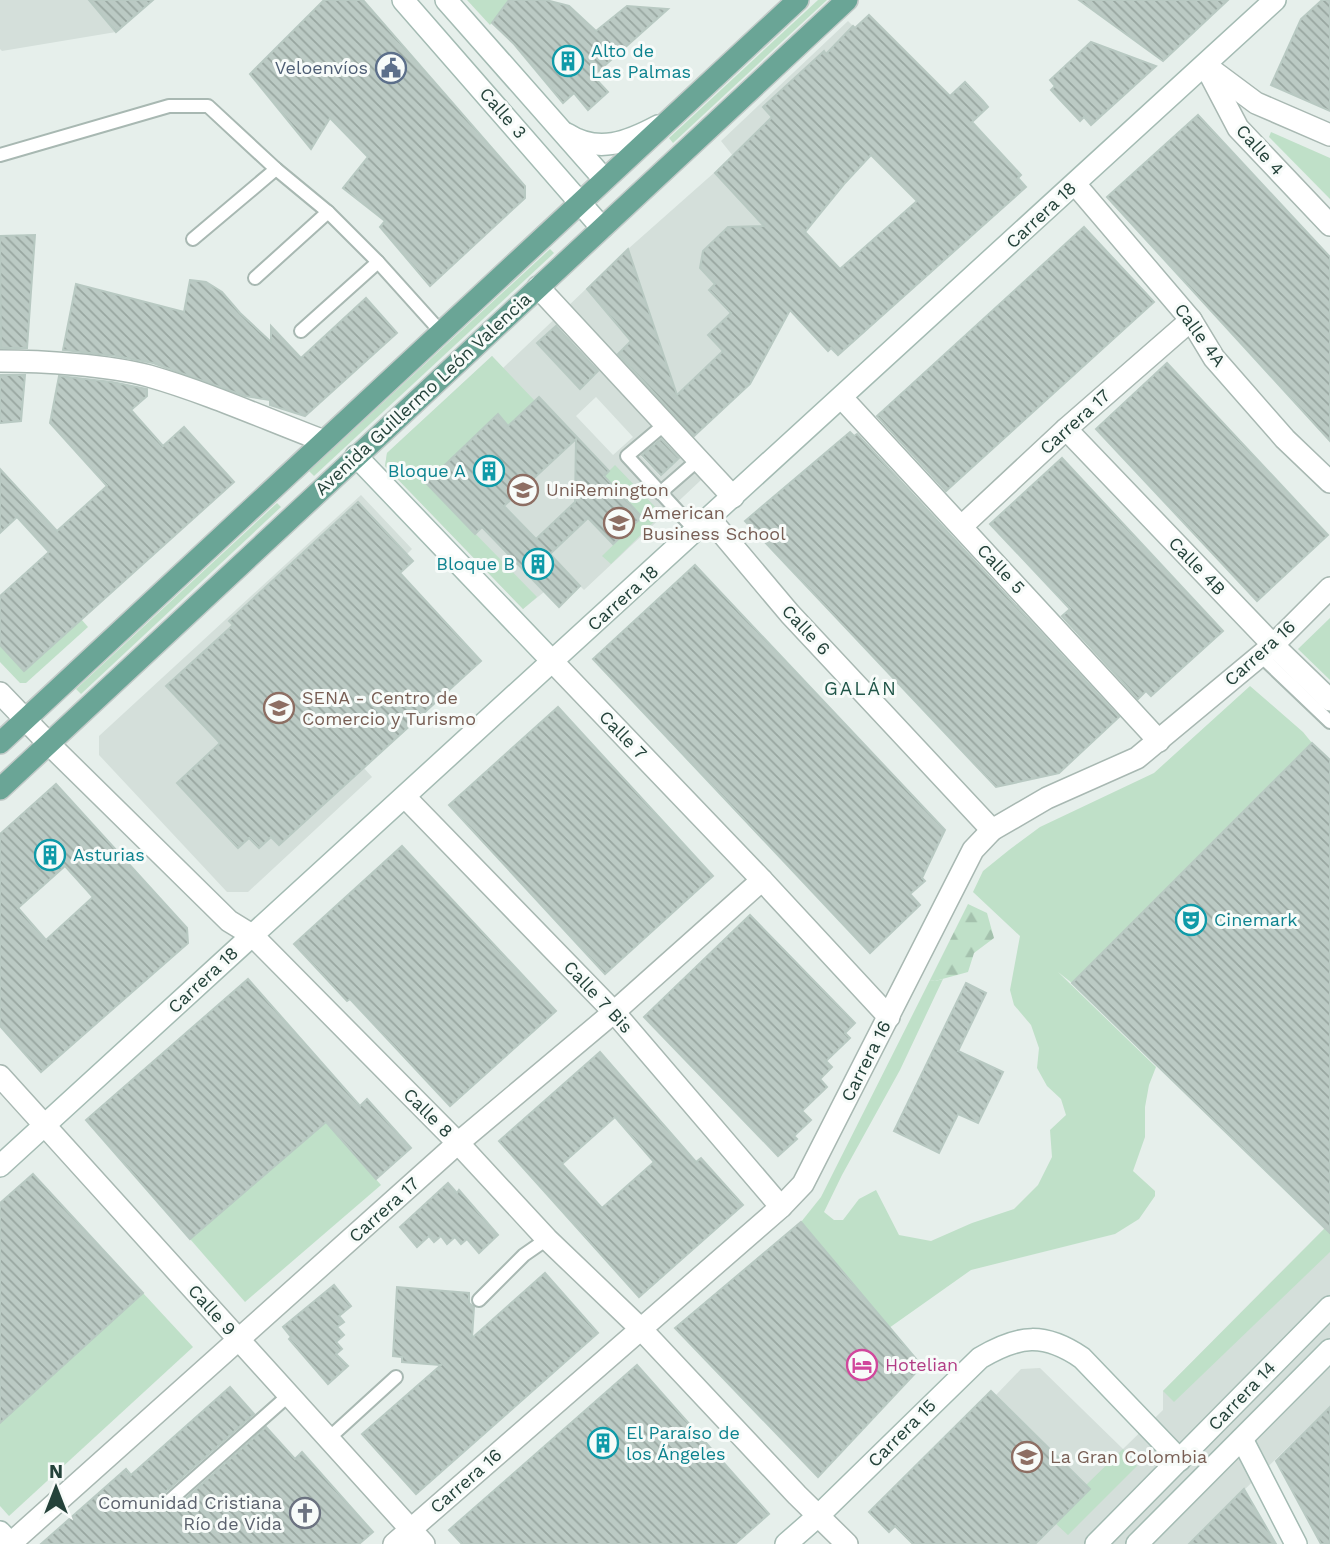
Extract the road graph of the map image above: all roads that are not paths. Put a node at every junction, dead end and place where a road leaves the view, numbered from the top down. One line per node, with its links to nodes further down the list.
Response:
1 (403, 0): 16 (street, Calle 3)
2 (446, 0): 9 (street, Calle 3)
3 (798, 0): 8 (main road, Avenida Guillermo León Valencia)
4 (847, 0): 19 (main road, Avenida Guillermo León Valencia)
5 (1275, 0): 6 (street, Carrera 18)
6 (1205, 65): 7 (street); 11 (street, Calle 4); 15 (street, Carrera 18)
7 (1282, 114): 10 (street); 11 (street)
8 (666, 122): 9 (street); 14 (main road, Avenida Guillermo León Valencia)
9 (559, 128): 14 (street, Calle 3)
10 (1330, 135)
11 (1249, 139): 18 (street, Calle 4)
12 (0, 155): 13 (lane)
13 (275, 169): 17 (lane); 20 (lane)
14 (604, 179): 16 (main road, Avenida Guillermo León Valencia)
15 (1075, 184): 24 (street, Calle 4A); 28 (street, Carrera 18)
16 (579, 202): 19 (street, Calle 3); 26 (main road, Avenida Guillermo León Valencia)
17 (328, 212): 21 (lane); 22 (lane)
18 (1330, 225)
19 (602, 228): 23 (main road, Avenida Guillermo León Valencia)
20 (193, 239)
21 (378, 262): 25 (lane); 26 (lane)
22 (255, 278)
23 (538, 287): 29 (street); 32 (main road, Avenida Guillermo León Valencia)
24 (1191, 320): 30 (street, Carrera 17); 34 (street, Calle 4A)
25 (301, 331)
26 (441, 332): 31 (main road, Avenida Guillermo León Valencia)
27 (0, 361): 31 (street)
28 (842, 398): 36 (street, Carrera 18); 38 (street, Calle 5)
29 (665, 424): 33 (street); 35 (lane)
30 (1066, 429): 38 (street, Carrera 17); 40 (street, Calle 4B)
31 (324, 441): 44 (main road, Avenida Guillermo León Valencia)
32 (356, 456): 41 (street, Calle 7); 48 (main road, Avenida Guillermo León Valencia)
33 (698, 460): 35 (lane); 36 (street)
34 (1330, 482)
35 (660, 493): 37 (lane)
36 (733, 497): 37 (street, Carrera 18)
37 (703, 525): 41 (street, Carrera 18); 51 (street, Calle 6)
38 (962, 526): 46 (street, Calle 5)
39 (1330, 588): 40 (street, Carrera 16)
40 (1267, 651): 43 (street, Calle 4B); 45 (lane); 46 (street, Carrera 16)
41 (553, 662): 50 (street, Carrera 18); 52 (street, Calle 7)
42 (0, 693): 44 (street, Calle 8)
43 (1330, 700)
44 (25, 719): 47 (main road, Avenida Guillermo León Valencia); 48 (street, Calle 8)
45 (1330, 722)
46 (1159, 741): 51 (street, Carrera 16)
47 (0, 743)
48 (49, 744): 49 (main road, Avenida Guillermo León Valencia); 53 (street, Calle 8)
49 (0, 789)
50 (405, 797): 53 (street, Carrera 18); 54 (street, Calle 7 Bis)
51 (992, 830): 55 (street, Carrera 16)
52 (762, 880): 54 (street, Carrera 17); 55 (street, Calle 7)
53 (252, 935): 57 (street, Carrera 18); 58 (street, Calle 8)
54 (614, 1012): 58 (street, Carrera 17); 60 (street, Calle 7 Bis)
55 (888, 1017): 60 (street, Carrera 16)
56 (0, 1076): 57 (street, Calle 9)
57 (45, 1126): 59 (street, Carrera 18); 65 (street, Calle 9)
58 (458, 1143): 61 (street, Calle 8); 65 (street, Carrera 17)
59 (0, 1166)
60 (781, 1207): 64 (street, Carrera 16)
61 (547, 1239): 62 (lane); 64 (street, Calle 8)
62 (478, 1300)
63 (1330, 1307): 71 (street, Carrera 14)
64 (640, 1329): 73 (street, Calle 8); 75 (street, Carrera 16)
65 (239, 1340): 68 (street, Calle 9); 76 (street, Carrera 17)
66 (1330, 1350): 70 (street, Carrera 14)
67 (396, 1377): 69 (lane)
68 (289, 1395): 69 (street, Calle 9); 72 (lane)
69 (328, 1438): 75 (street, Calle 9)
70 (1242, 1439): 81 (street, Carrera 14); 82 (street)
71 (1180, 1460): 73 (street, Carrera 15); 80 (street, Carrera 14)
72 (168, 1502)
73 (818, 1516): 78 (street, Carrera 15); 79 (street, Calle 8)
74 (0, 1532): 76 (street)
75 (417, 1537): 77 (street, Carrera 16)
76 (11, 1544)
77 (394, 1544)
78 (786, 1544)
79 (847, 1544)
80 (1096, 1544)
81 (1137, 1544)
82 (1296, 1544)

